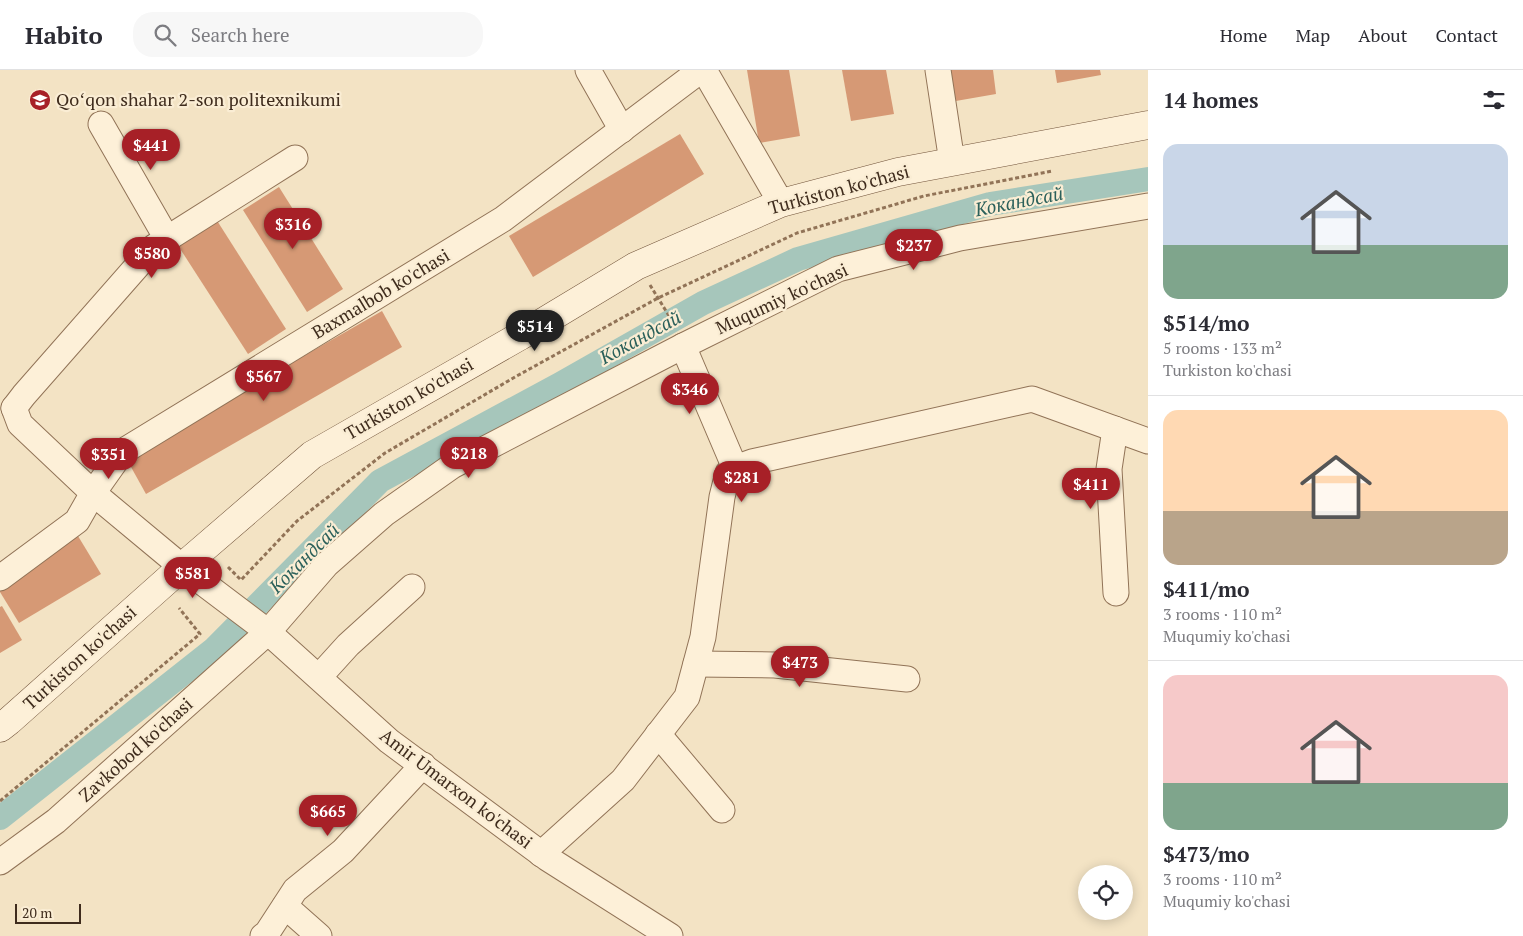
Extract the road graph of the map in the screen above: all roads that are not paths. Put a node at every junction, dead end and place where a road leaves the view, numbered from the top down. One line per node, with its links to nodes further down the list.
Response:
1 (588, 70): 6 (street)
2 (702, 70): 6 (street, Baxmalbob ko'chasi); 9 (street)
3 (938, 70): 8 (street)
4 (101, 124): 11 (street)
5 (1148, 125): 8 (main road, Turkiston ko'chasi)
6 (622, 130): 17 (street, Baxmalbob ko'chasi)
7 (295, 158): 11 (street)
8 (952, 162): 9 (main road, Turkiston ko'chasi)
9 (781, 203): 18 (main road, Turkiston ko'chasi)
10 (1148, 206): 12 (street, Muqumiy ko'chasi)
11 (166, 238): 13 (street)
12 (679, 337): 16 (street); 22 (street, Muqumiy ko'chasi)
13 (7, 409): 17 (street)
14 (1115, 429): 15 (street); 16 (street); 21 (street)
15 (1148, 441)
16 (734, 468): 23 (street)
17 (93, 493): 18 (street); 19 (street, Baxmalbob ko'chasi)
18 (182, 567): 22 (street, Amir Umarxon ko'chasi); 26 (main road, Turkiston ko'chasi)
19 (0, 578)
20 (412, 587): 24 (street)
21 (1116, 593)
22 (263, 627): 24 (street, Amir Umarxon ko'chasi); 31 (street, Zavkobod ko'chasi)
23 (696, 664): 25 (street); 27 (street)
24 (319, 677): 28 (street, Amir Umarxon ko'chasi)
25 (907, 679)
26 (0, 728)
27 (658, 734): 29 (street); 30 (street)
28 (423, 766): 30 (street, Amir Umarxon ko'chasi); 32 (street)
29 (722, 810)
30 (542, 854): 35 (street, Amir Umarxon ko'chasi)
31 (0, 862)
32 (285, 906): 33 (street); 34 (street)
33 (263, 936)
34 (319, 936)
35 (670, 936)

